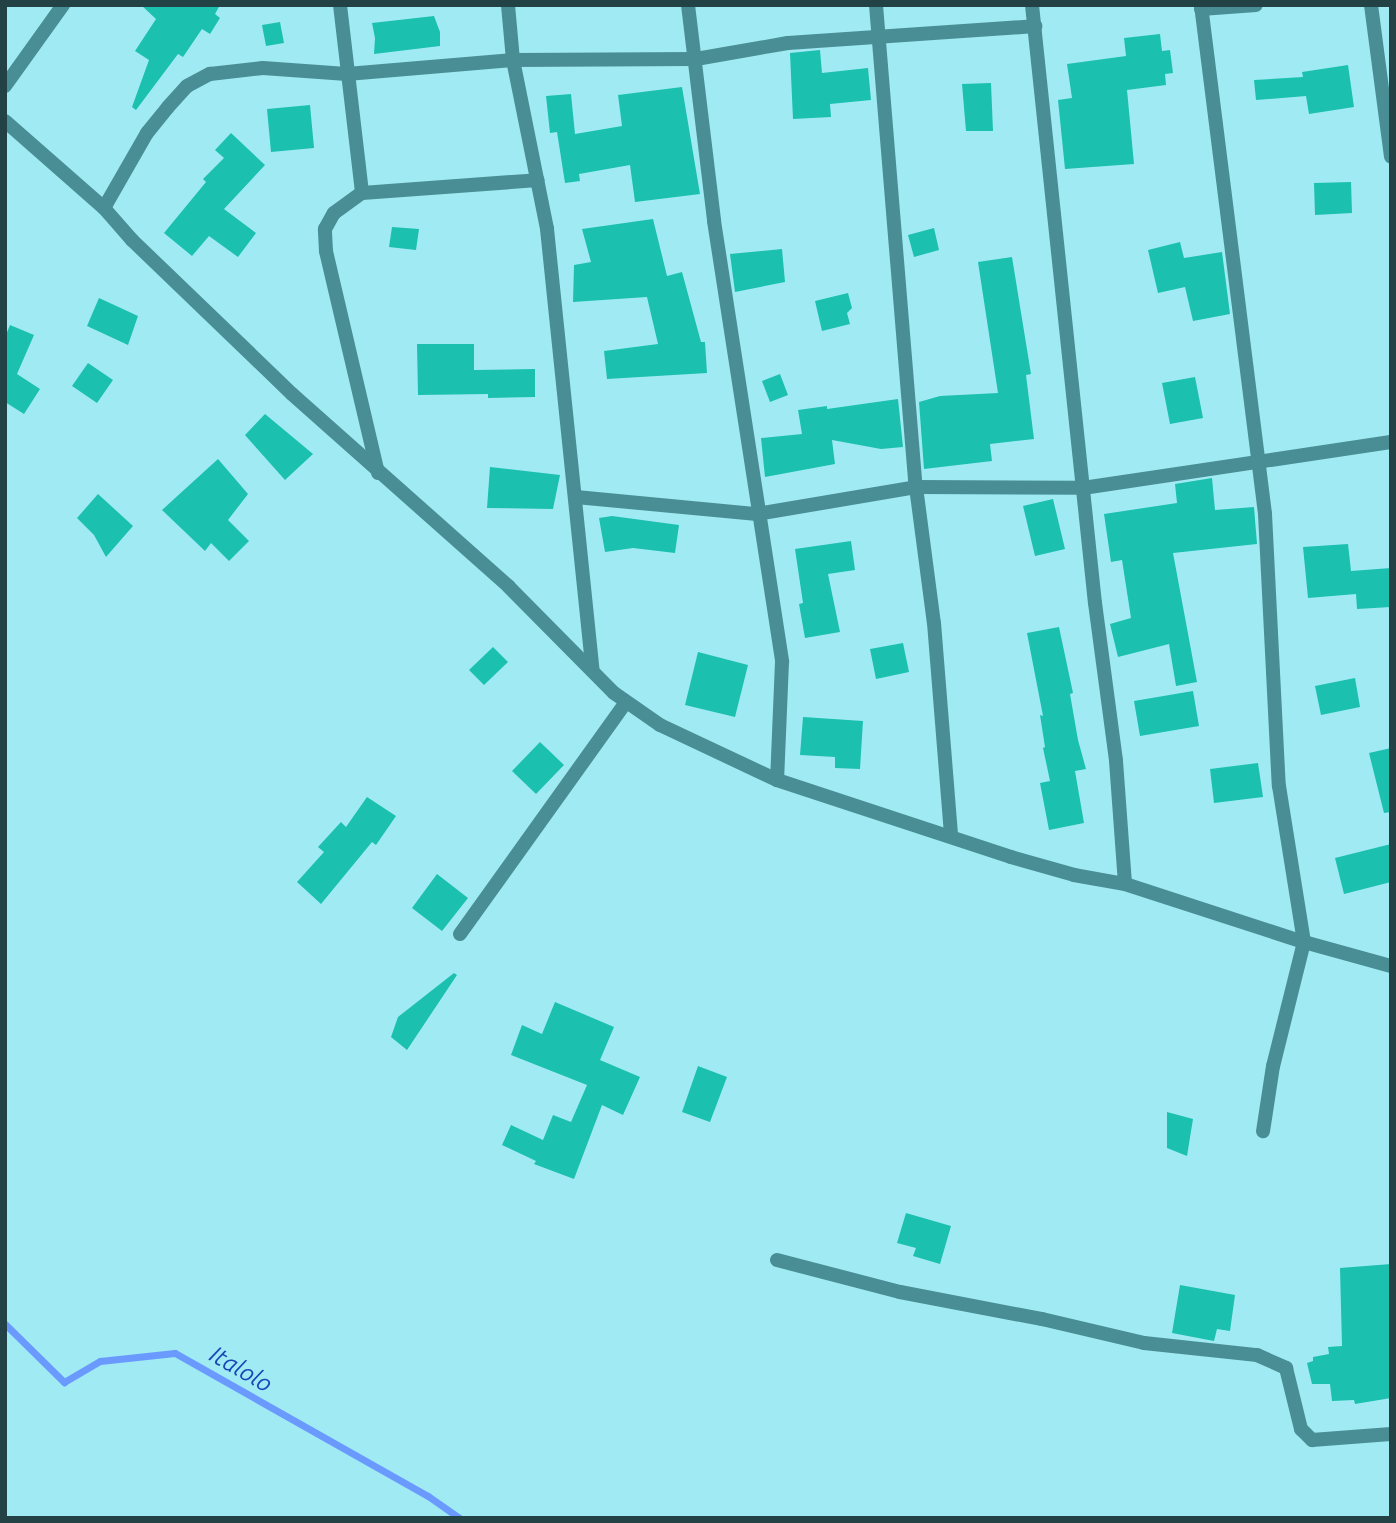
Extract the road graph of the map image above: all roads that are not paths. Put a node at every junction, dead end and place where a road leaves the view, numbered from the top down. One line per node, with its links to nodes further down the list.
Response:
1 (63, 5): 15 (street)
2 (340, 5): 14 (street)
3 (508, 5): 12 (street)
4 (688, 5): 13 (street)
5 (876, 5): 11 (street)
6 (1032, 5): 10 (street)
7 (1256, 5): 9 (street)
8 (1371, 5): 17 (street)
9 (1201, 7): 22 (street)
10 (1035, 26): 11 (street); 25 (street)
11 (880, 36): 13 (street); 24 (street)
12 (513, 60): 13 (street); 14 (street); 18 (street)
13 (696, 60): 27 (street)
14 (347, 74): 19 (street); 20 (street)
15 (5, 86)
16 (5, 121): 20 (street)
17 (1391, 157)
18 (538, 180): 19 (street); 26 (street)
19 (362, 193): 23 (street)
20 (104, 208): 23 (street)
21 (1391, 442): 22 (street)
22 (1257, 464): 25 (street); 34 (street)
23 (378, 473): 28 (street)
24 (916, 486): 25 (street); 27 (street); 31 (street)
25 (1083, 488): 32 (street)
26 (576, 498): 27 (street); 28 (street)
27 (757, 514): 30 (street)
28 (593, 671): 29 (street)
29 (626, 702): 30 (street); 33 (street)
30 (777, 780): 31 (street)
31 (951, 835): 32 (street)
32 (1125, 884): 34 (street)
33 (460, 934)
34 (1304, 942): 35 (street); 36 (street)
35 (1391, 966)
36 (1264, 1131)
37 (777, 1259): 38 (street)
38 (1391, 1434)

